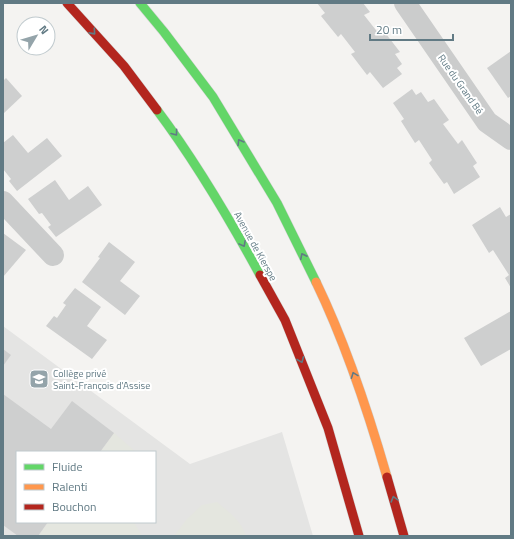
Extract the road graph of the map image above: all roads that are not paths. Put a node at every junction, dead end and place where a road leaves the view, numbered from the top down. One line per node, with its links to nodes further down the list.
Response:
1 (67, 3): 7 (main road, Avenue de Kierspe, one-way to 7)
2 (140, 3): 8 (main road, one-way to 2)
3 (405, 3): 4 (street, Rue du Grand Bé)
4 (511, 139)
5 (3, 202): 6 (street)
6 (53, 255)
7 (359, 536)
8 (404, 536)

